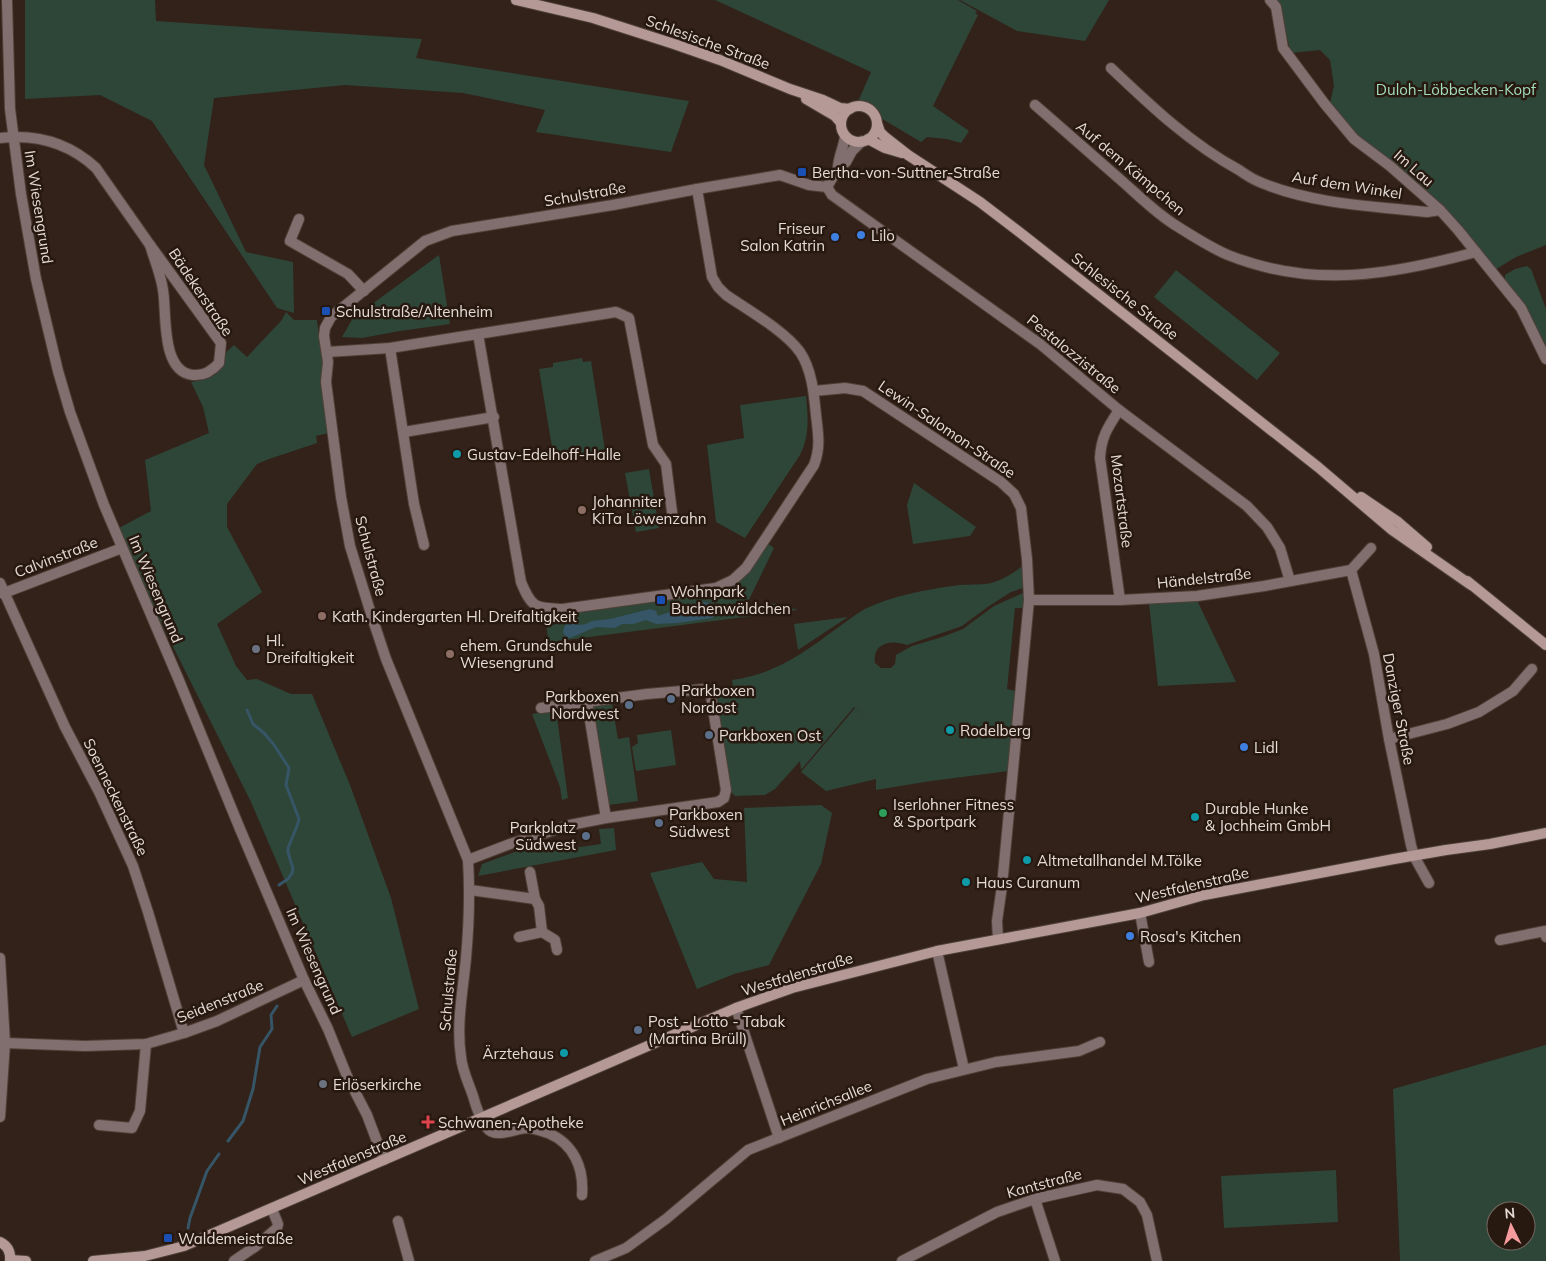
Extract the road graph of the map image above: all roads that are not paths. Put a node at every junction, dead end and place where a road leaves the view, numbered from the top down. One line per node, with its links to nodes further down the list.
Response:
1 (7, 0): 12 (street, Im Wiesengrund)
2 (507, 0): 5 (main road, Schlesische Straße)
3 (516, 0): 5 (main road, Schlesische Straße)
4 (1270, 0): 20 (street, Im Lau)
5 (528, 3): 7 (main road, Schlesische Straße)
6 (1111, 68): 20 (street, Auf dem Winkel)
7 (790, 89): 9 (main road, Schlesische Straße); 10 (main road, Schlesische Straße)
8 (1035, 105): 23 (street, Auf dem Kämpchen)
9 (850, 109): 10 (main road); 11 (main road)
10 (841, 123): 13 (main road)
11 (876, 123): 15 (main road); 16 (main road, Schlesische Straße)
12 (13, 136): 14 (street, Bädekerstraße); 22 (street, Bädekerstraße); 35 (street, Im Wiesengrund)
13 (845, 136): 15 (main road); 17 (street)
14 (0, 138)
15 (865, 140): 16 (main road, Schlesische Straße); 17 (street)
16 (908, 155): 43 (main road, Schlesische Straße)
17 (838, 168): 18 (street)
18 (827, 187): 19 (street, Schulstraße); 30 (street, Pestalozzistraße)
19 (697, 189): 24 (street, Schulstraße); 29 (street)
20 (1440, 210): 23 (street, Im Lau)
21 (299, 219): 24 (street)
22 (150, 245): 22 (street, Bädekerstraße)
23 (1476, 252): 28 (street, Im Lau)
24 (364, 290): 27 (street, Schulstraße)
25 (478, 334): 26 (street); 31 (street); 33 (street)
26 (390, 348): 27 (street); 32 (street)
27 (327, 352): 51 (street, Schulstraße)
28 (1546, 359)
29 (814, 391): 31 (street); 41 (street, Lewin-Salomon-Straße)
30 (1119, 410): 38 (street, Pestalozzistraße); 42 (street, Mozartstraße)
31 (494, 417): 32 (street)
32 (404, 432): 34 (street)
33 (673, 520)
34 (424, 545)
35 (122, 548): 40 (street, Calvinstraße); 66 (street, Im Wiesengrund)
36 (1371, 548): 37 (street)
37 (1351, 570): 38 (street, Händelstraße); 47 (street, Danziger Straße)
38 (1290, 581): 42 (street, Händelstraße)
39 (0, 583): 40 (street, Soenneckenstraße)
40 (2, 593): 68 (street, Soenneckenstraße)
41 (1029, 600): 42 (street, Händelstraße); 60 (street, Lewin-Salomon-Straße)
42 (1120, 600)
43 (1546, 645)
44 (1532, 669): 47 (street)
45 (588, 702): 46 (street); 48 (street); 48 (street)
46 (541, 708)
47 (1389, 739): 50 (street, Danziger Straße)
48 (606, 818): 51 (street)
49 (1546, 833): 50 (main road, Westfalenstraße)
50 (1414, 856): 53 (street, Danziger Straße); 56 (main road, Westfalenstraße)
51 (468, 860): 54 (street, Schulstraße)
52 (530, 872): 55 (street)
53 (1430, 883)
54 (470, 890): 55 (street); 74 (street, Schulstraße)
55 (535, 899): 57 (street)
56 (1140, 913): 60 (main road, Westfalenstraße); 65 (street)
57 (542, 932): 58 (street); 62 (street)
58 (519, 937)
59 (1546, 937): 61 (street)
60 (998, 938): 63 (main road, Westfalenstraße)
61 (1500, 940)
62 (557, 950)
63 (937, 951): 67 (main road, Westfalenstraße); 72 (street)
64 (0, 958): 70 (street)
65 (1149, 962)
66 (304, 980): 68 (street, Seidenstraße); 77 (street, Im Wiesengrund)
67 (736, 1008): 74 (main road, Westfalenstraße); 76 (street)
68 (184, 1033): 71 (street, Seidenstraße)
69 (1100, 1042): 72 (street, Heinrichsallee)
70 (5, 1043): 71 (street, Seidenstraße); 73 (street)
71 (146, 1044): 75 (street)
72 (964, 1069): 76 (street, Heinrichsallee)
73 (0, 1117)
74 (482, 1119): 77 (main road, Westfalenstraße); 78 (street)
75 (99, 1125)
76 (779, 1138): 89 (street, Heinrichsallee)
77 (384, 1160): 80 (main road, Westfalenstraße)
78 (582, 1194)
79 (1035, 1198): 90 (street, Kantstraße); 91 (street); 92 (street, Kantstraße)
80 (272, 1209): 84 (main road, Westfalenstraße); 87 (street)
81 (398, 1221): 88 (street)
82 (0, 1242): 83 (main road)
83 (10, 1260): 85 (main road)
84 (122, 1260): 86 (main road, Westfalenstraße)
85 (26, 1261)
86 (93, 1261)
87 (234, 1261)
88 (409, 1261)
89 (595, 1261)
90 (902, 1261)
91 (1055, 1261)
92 (1157, 1261)

